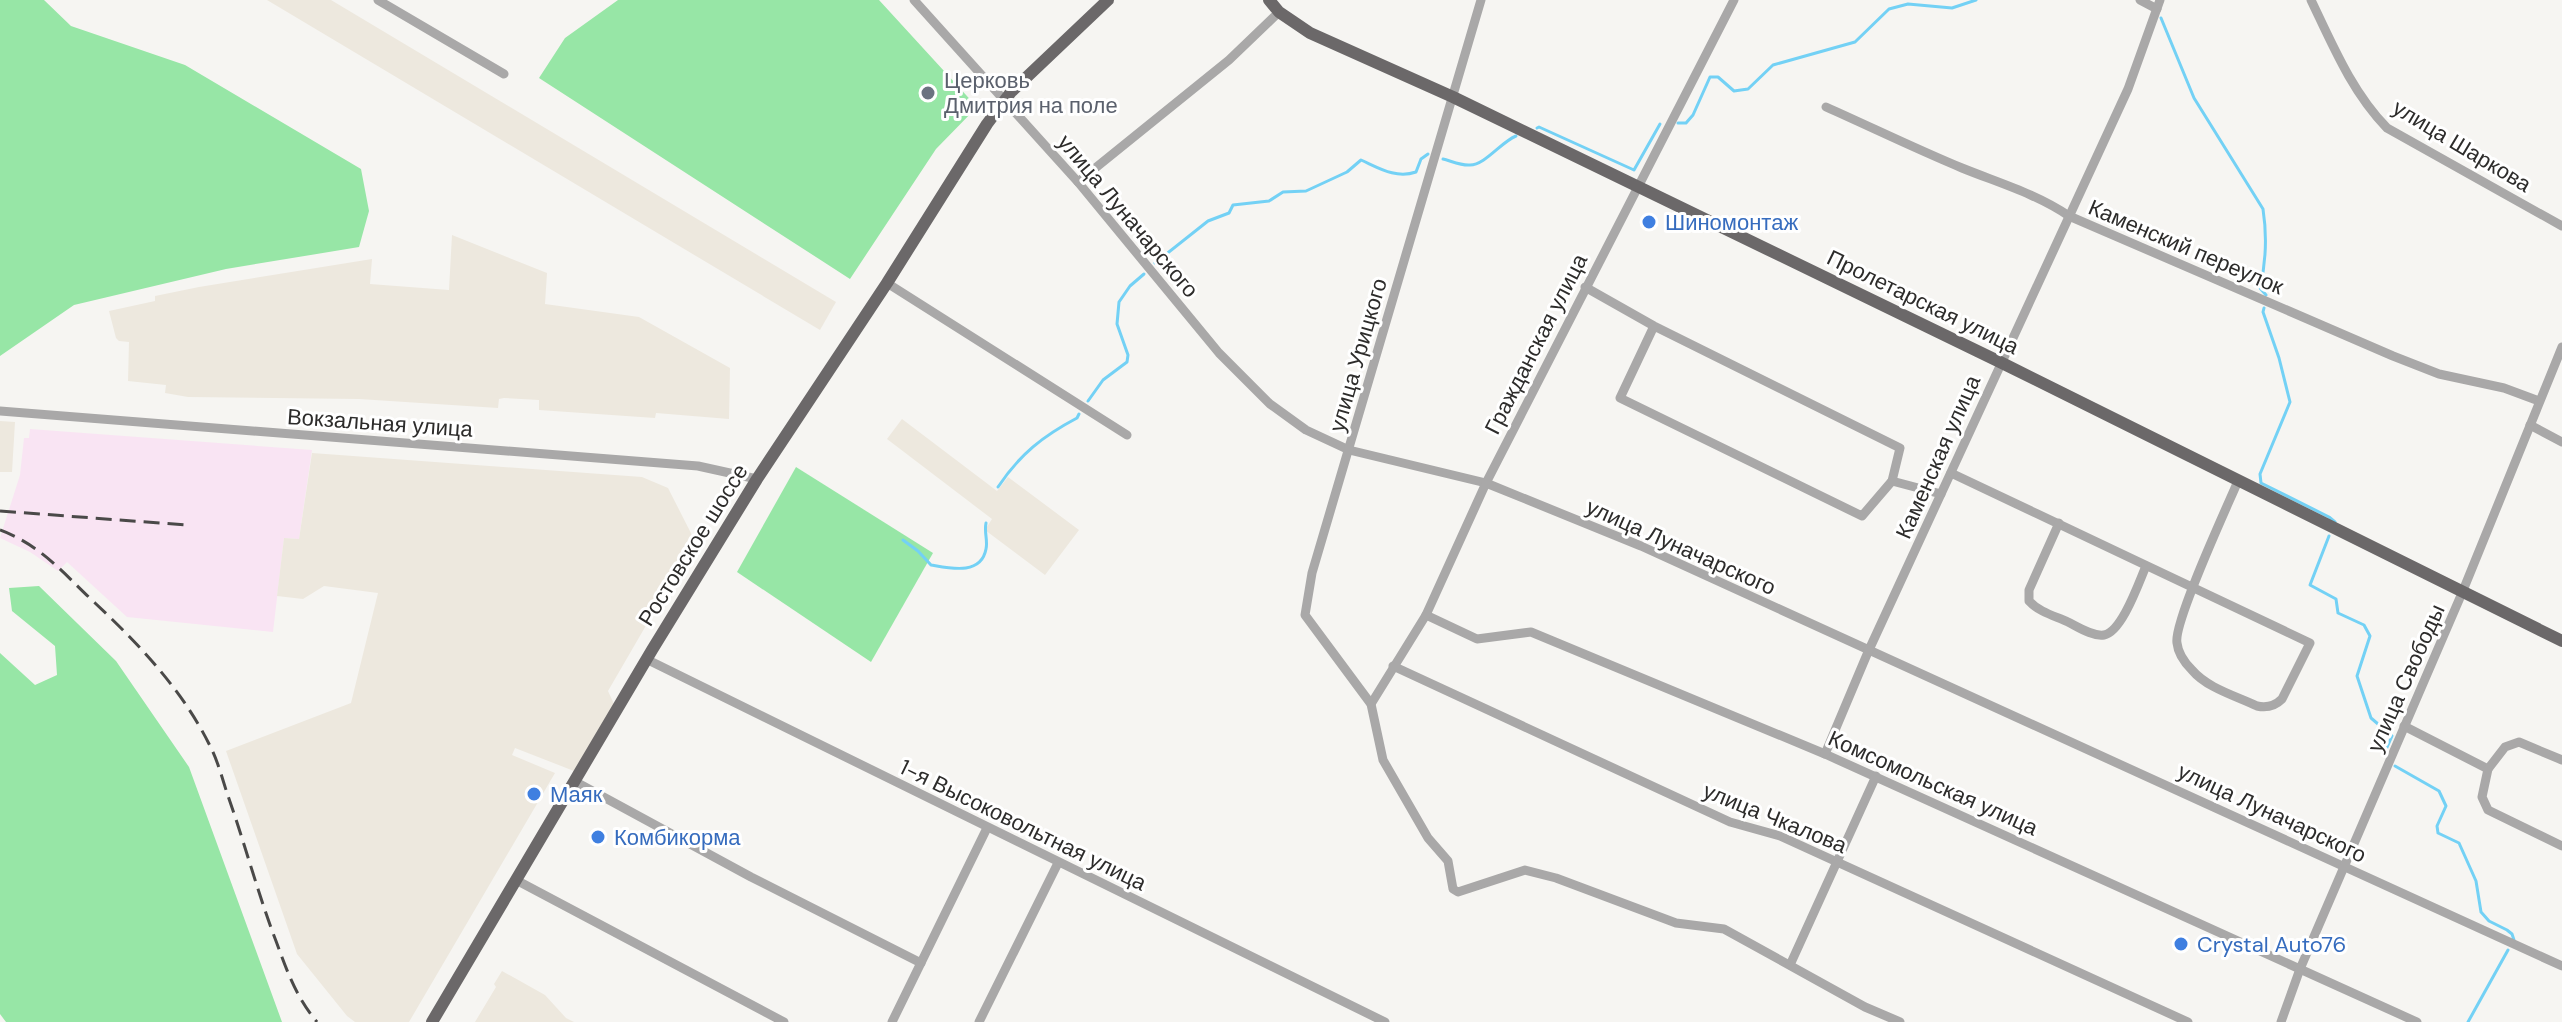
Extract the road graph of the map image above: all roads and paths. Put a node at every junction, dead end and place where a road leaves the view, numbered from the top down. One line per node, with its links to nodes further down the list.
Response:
1 (378, 0): 11 (street)
2 (914, 0): 13 (street, улица Луначарского)
3 (1108, 0): 13 (main road, Ростовское шоссе)
4 (1269, 0): 10 (main road, Пролетарская улица)
5 (1481, 0): 12 (street, улица Урицкого)
6 (1734, 0): 16 (street, Гражданская улица)
7 (2140, 0): 9 (street)
8 (2311, 0): 18 (street, улица Шаркова)
9 (2158, 4): 17 (street, Каменская улица)
10 (1279, 12): 12 (main road, Пролетарская улица); 15 (street)
11 (504, 74)
12 (1453, 97): 16 (main road, Пролетарская улица); 29 (street, улица Урицкого)
13 (1004, 100): 15 (street, улица Луначарского); 19 (main road, Ростовское шоссе)
14 (1826, 107): 17 (street, Каменский переулок)
15 (1078, 182): 29 (street, улица Луначарского)
16 (1637, 185): 20 (street, Гражданская улица); 23 (main road, Пролетарская улица)
17 (2069, 216): 23 (street, Каменская улица); 24 (street, Каменский переулок)
18 (2562, 226)
19 (887, 283): 27 (street); 31 (main road, Ростовское шоссе)
20 (1585, 287): 21 (street); 34 (street, Гражданская улица)
21 (1654, 326): 32 (street); 32 (street)
22 (2562, 347): 24 (street, улица Свободы)
23 (2000, 362): 30 (street, Каменская улица); 33 (main road, Пролетарская улица)
24 (2539, 401): 26 (street, улица Свободы)
25 (0, 411): 31 (street, Вокзальная улица)
26 (2530, 425): 28 (street); 39 (street, улица Свободы)
27 (1127, 435)
28 (2562, 442)
29 (1349, 450): 34 (street, улица Луначарского); 45 (street, улица Урицкого)
30 (1951, 473): 35 (street, Каменская улица); 36 (street)
31 (757, 479): 43 (main road, Ростовское шоссе)
32 (1892, 481): 35 (street)
33 (2238, 481): 38 (street); 39 (main road, Пролетарская улица)
34 (1486, 483): 40 (street, Гражданская улица); 42 (street, улица Луначарского)
35 (1941, 494): 42 (street, Каменская улица)
36 (2059, 523): 37 (street); 37 (street)
37 (2146, 566): 38 (street)
38 (2193, 588): 38 (street)
39 (2462, 593): 41 (main road, Пролетарская улица); 46 (street, улица Свободы)
40 (1426, 615): 44 (street, Гражданская улица); 47 (street, Комсомольская улица)
41 (2562, 641)
42 (1868, 652): 47 (street, Каменская улица); 56 (street, улица Луначарского)
43 (646, 659): 51 (main road, Ростовское шоссе); 52 (street, 1-я Высоковольтная улица)
44 (1393, 666): 45 (street, Гражданская улица); 54 (street, улица Чкалова)
45 (1371, 704): 59 (street)
46 (2404, 726): 49 (street); 56 (street, улица Свободы)
47 (1825, 754): 50 (street, Комсомольская улица)
48 (2562, 760): 49 (street)
49 (2488, 769): 53 (street)
50 (1876, 776): 54 (street); 61 (street, Комсомольская улица)
51 (574, 781): 57 (main road, Ростовское шоссе); 58 (street)
52 (987, 828): 55 (street, 1-я Высоковольтная улица); 58 (street)
53 (2562, 846)
54 (1836, 861): 59 (street); 68 (street, улица Чкалова)
55 (1058, 863): 65 (street); 66 (street, 1-я Высоковольтная улица)
56 (2344, 866): 60 (street, улица Луначарского); 61 (street, улица Свободы)
57 (516, 880): 62 (main road, Ростовское шоссе); 63 (street)
58 (921, 963): 64 (street)
59 (1790, 965): 67 (street)
60 (2562, 966)
61 (2300, 969): 69 (street, улица Свободы); 70 (street, Комсомольская улица)
62 (432, 1022)
63 (784, 1022)
64 (892, 1022)
65 (979, 1022)
66 (1385, 1022)
67 (1900, 1022)
68 (2188, 1022)
69 (2281, 1022)
70 (2417, 1022)

